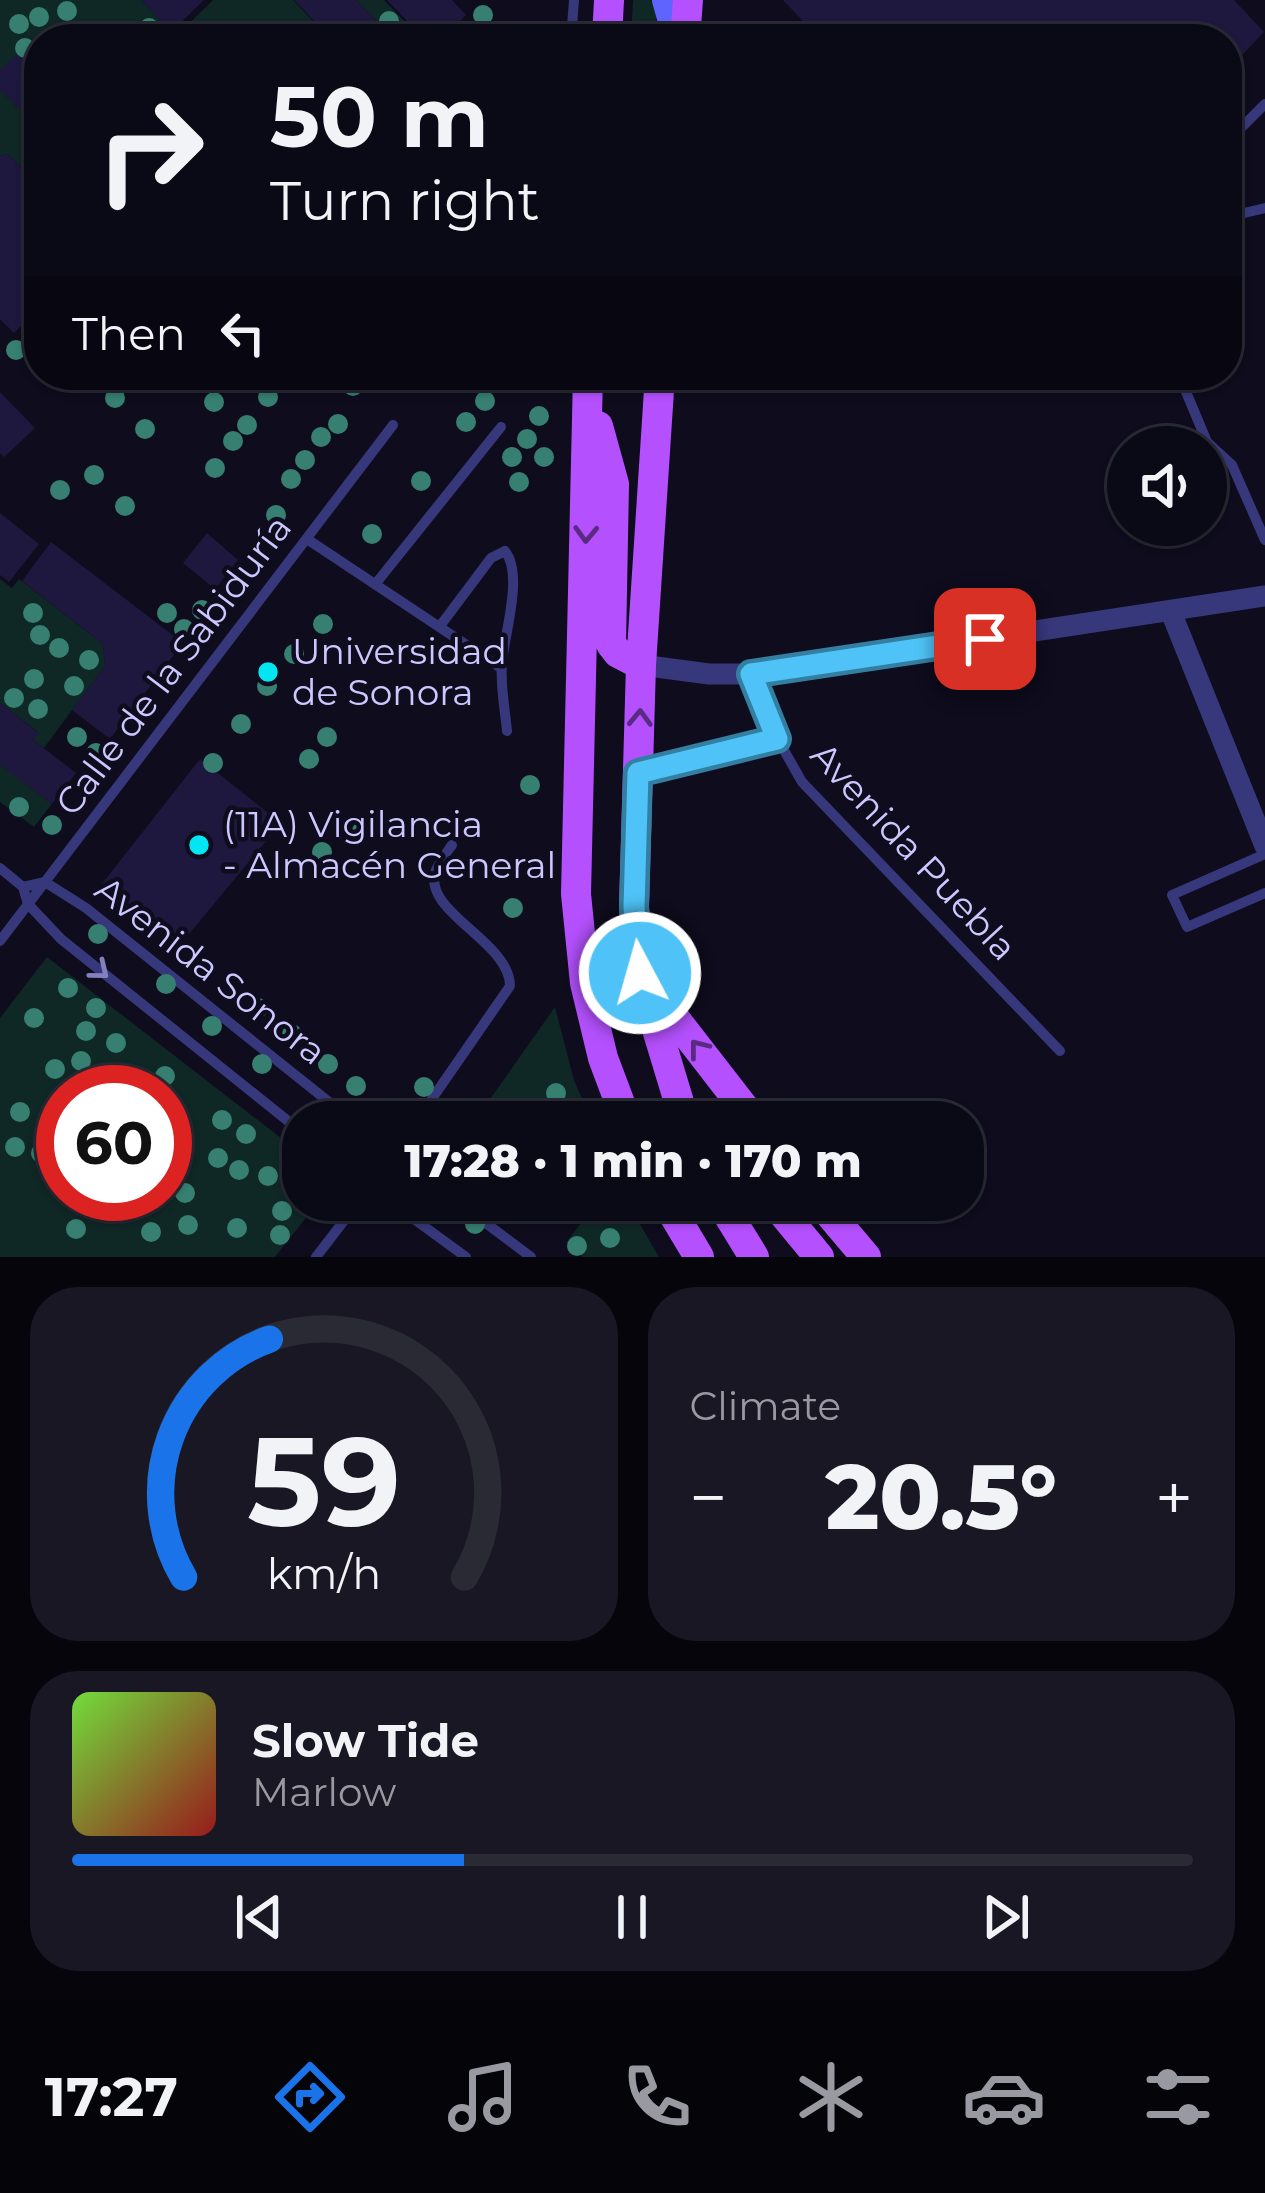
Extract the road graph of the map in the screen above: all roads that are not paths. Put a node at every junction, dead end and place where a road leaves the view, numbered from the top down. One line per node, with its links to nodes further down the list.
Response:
1 (1265, 104): 2 (lane)
2 (1242, 127)
3 (589, 390): 15 (main road)
4 (589, 390): 34 (main road, one-way to 34)
5 (659, 390): 15 (main road)
6 (1185, 390): 10 (lane)
7 (393, 425): 9 (lane, Calle de la Sabiduría)
8 (501, 427): 11 (lane)
9 (307, 538): 11 (lane); 24 (lane, Calle de la Sabiduría)
10 (1265, 540)
11 (377, 582): 14 (lane)
12 (1265, 596): 13 (street)
13 (1172, 612): 17 (street); 22 (street)
14 (440, 626): 16 (lane); 16 (lane)
15 (641, 664): 17 (street); 20 (main road, one-way to 15)
16 (502, 668): 18 (lane)
17 (751, 674): 19 (lane, Avenida Puebla)
18 (507, 731)
19 (777, 739): 20 (lane); 30 (lane, Avenida Puebla)
20 (638, 773): 29 (main road)
21 (452, 845): 33 (lane)
22 (1265, 850): 26 (lane)
23 (0, 868): 25 (lane)
24 (45, 882): 25 (lane, Avenida Sonora); 27 (lane, Calle de la Sabiduría); 32 (lane, Avenida Sonora)
25 (23, 886): 27 (lane, Avenida Sonora)
26 (1265, 893)
27 (28, 904): 28 (lane, Calle de la Sabiduría); 38 (lane, Avenida Sonora, one-way to 38)
28 (0, 941)
29 (640, 973): 31 (main road); 37 (main road, one-way to 29)
30 (1060, 1051)
31 (669, 1072): 35 (main road); 36 (main road)
32 (328, 1101)
33 (431, 1101)
34 (619, 1101)
35 (678, 1101)
36 (692, 1101)
37 (739, 1101)
38 (282, 1116)
39 (344, 1221): 47 (lane)
40 (417, 1221): 48 (lane)
41 (483, 1221): 49 (lane)
42 (677, 1221): 50 (main road)
43 (732, 1221): 51 (main road)
44 (789, 1221): 46 (main road)
45 (836, 1221): 52 (main road)
46 (815, 1252)
47 (316, 1257)
48 (466, 1257)
49 (531, 1257)
50 (699, 1257)
51 (754, 1257)
52 (866, 1257)

